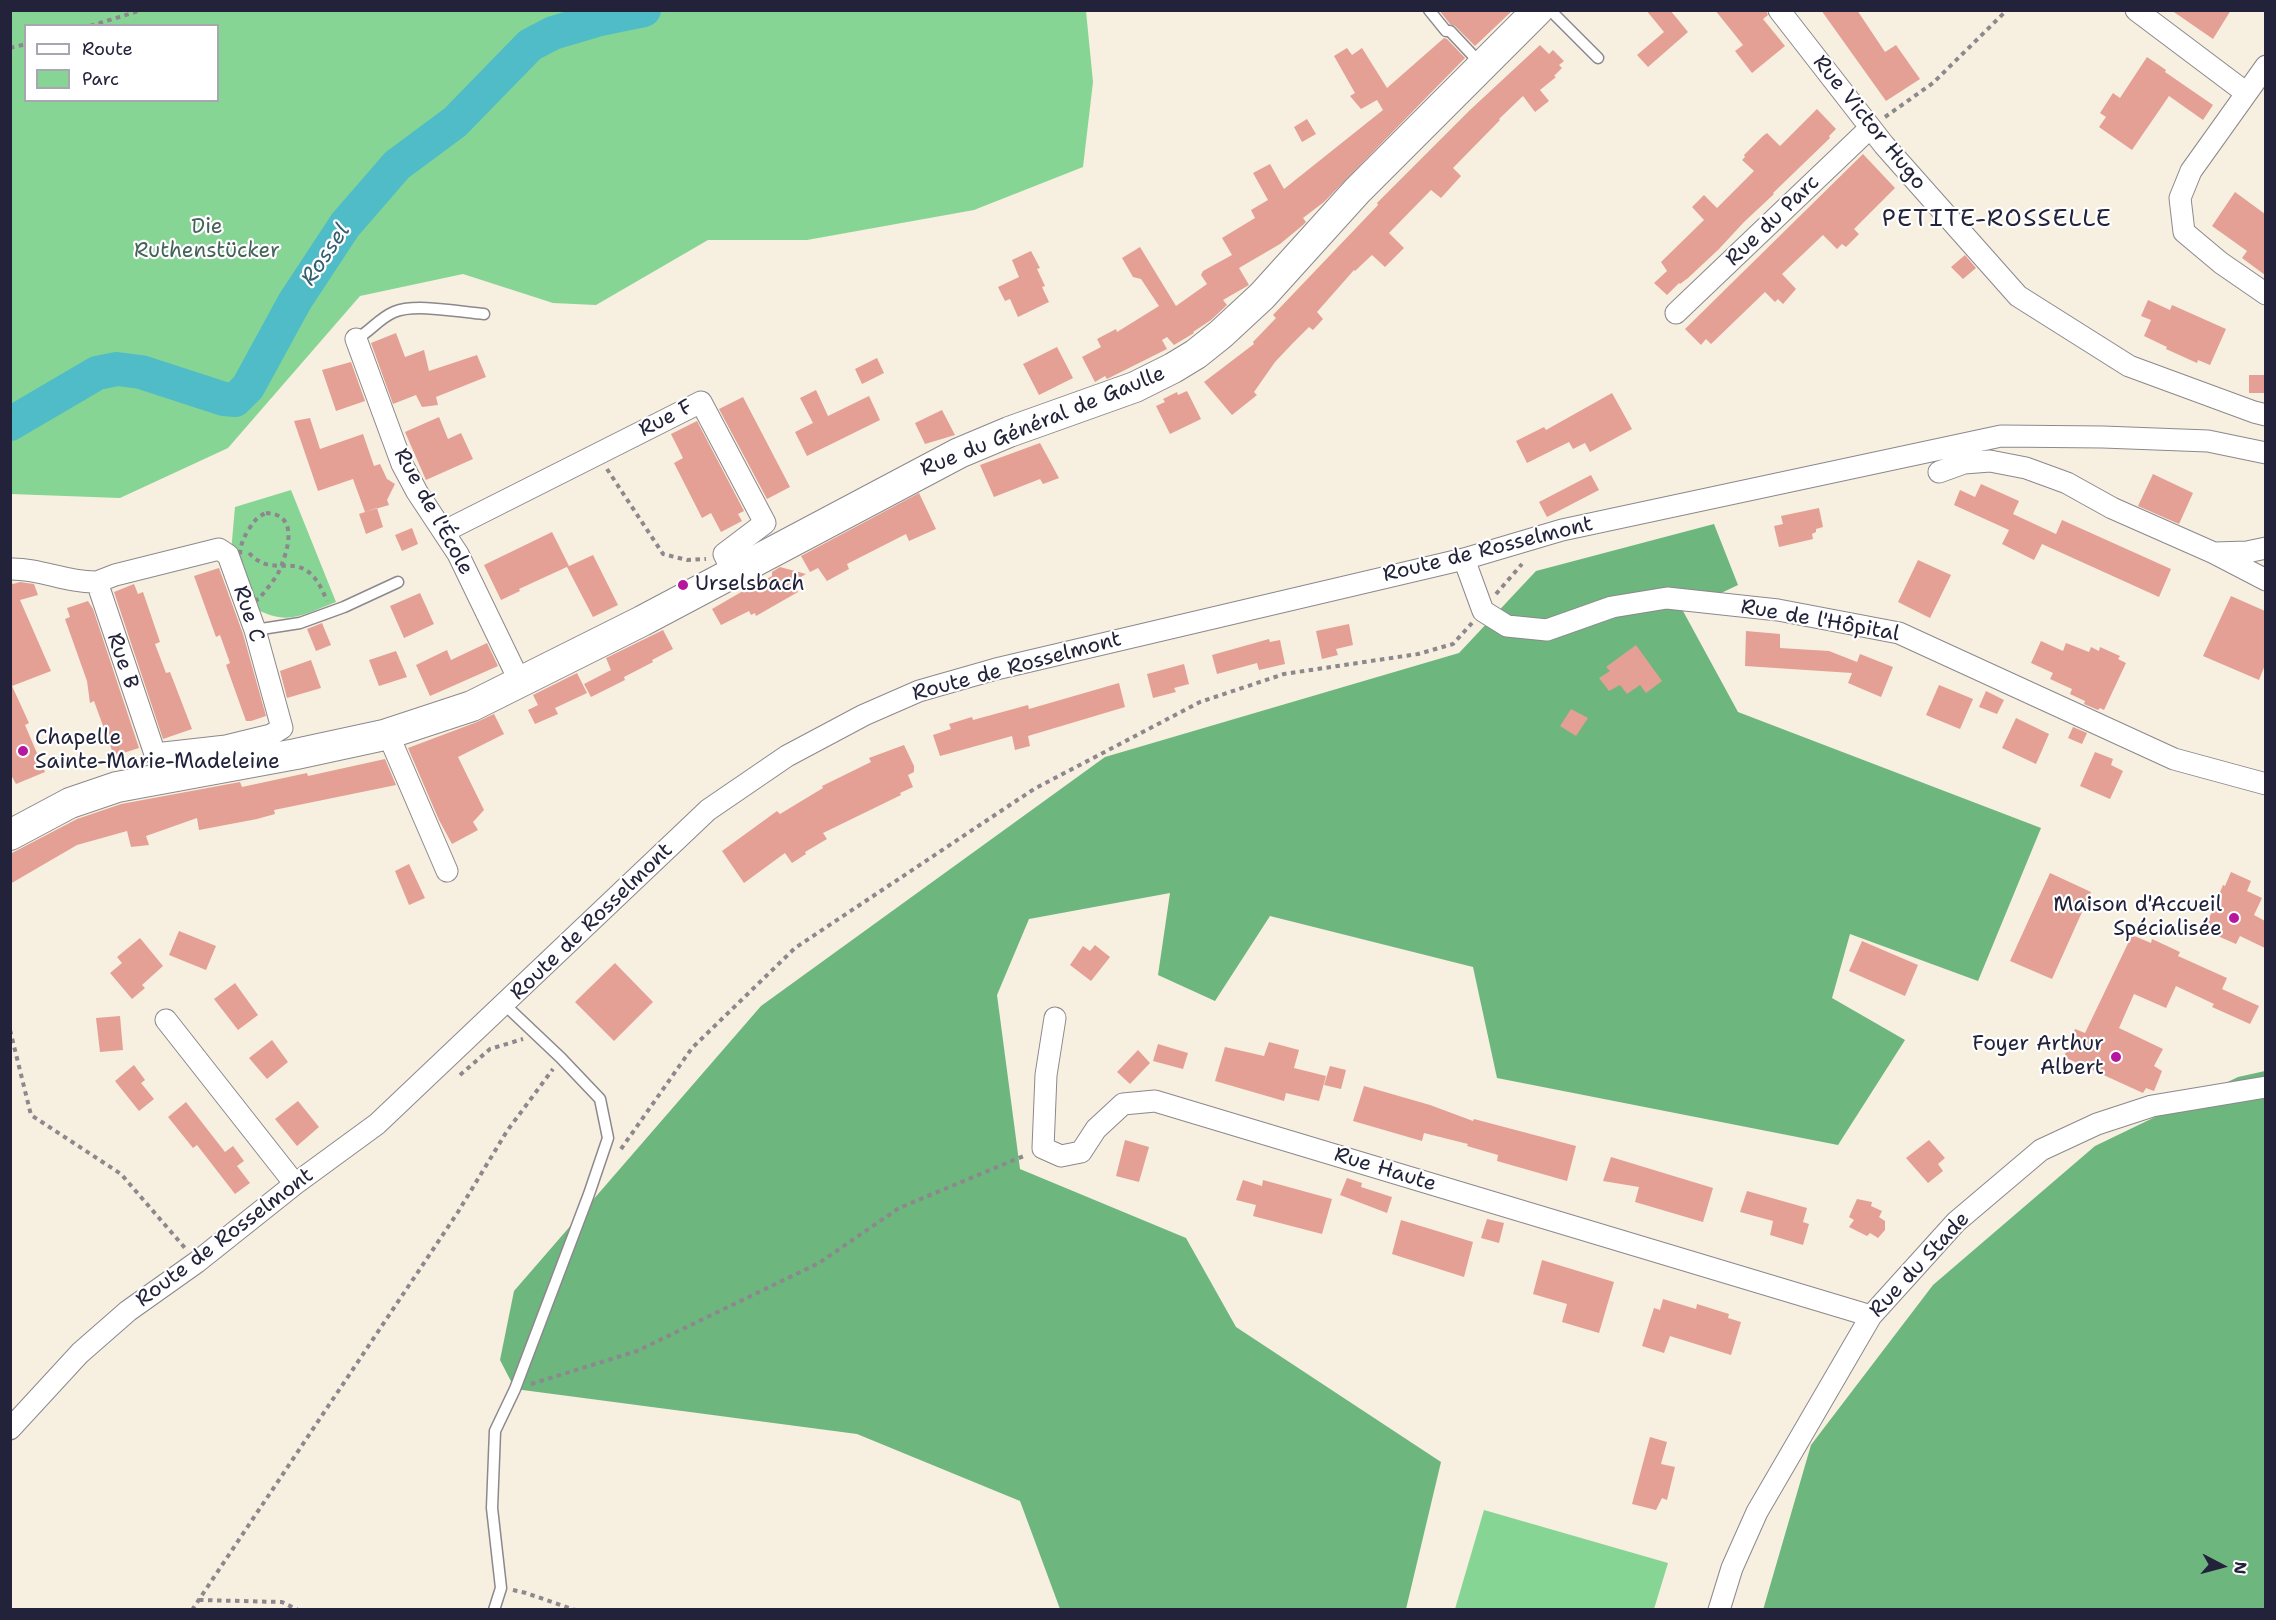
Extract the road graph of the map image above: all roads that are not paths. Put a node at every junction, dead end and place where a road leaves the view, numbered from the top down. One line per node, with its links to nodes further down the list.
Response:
1 (1429, 10): 7 (lane)
2 (1538, 10): 7 (main road, Rue du Général de Gaulle)
3 (1550, 10): 6 (lane)
4 (1779, 10): 10 (street, Rue Victor Hugo)
5 (2136, 10): 9 (street)
6 (1598, 58)
7 (1484, 66): 22 (main road, Rue du Général de Gaulle)
8 (2265, 66): 9 (street)
9 (2246, 92): 11 (street)
10 (1870, 128): 12 (street, Rue du Parc); 15 (street, Rue Victor Hugo)
11 (2265, 294)
12 (1676, 313)
13 (484, 314): 14 (lane)
14 (356, 339): 18 (street, Rue de l'École)
15 (2265, 415)
16 (2265, 453): 21 (street, Route de Rosselmont)
17 (1939, 472): 20 (street)
18 (445, 531): 22 (street, Rue F); 28 (street, Rue de l'École)
19 (2265, 548): 20 (street)
20 (2214, 554): 24 (street)
21 (1464, 559): 31 (street, Rue de l'Hôpital); 34 (street, Route de Rosselmont)
22 (728, 563): 28 (main road, Rue du Général de Gaulle)
23 (10, 569): 25 (street)
24 (2265, 580)
25 (97, 582): 27 (street, Rue C); 30 (street, Rue B)
26 (398, 582): 27 (lane)
27 (255, 630): 30 (street, Rue C)
28 (520, 682): 29 (main road, Rue du Général de Gaulle)
29 (388, 734): 30 (main road, Rue du Général de Gaulle); 33 (street)
30 (227, 756): 32 (main road, Rue du Général de Gaulle)
31 (2265, 784)
32 (10, 835)
33 (447, 871)
34 (505, 1005): 38 (street, Route de Rosselmont); 41 (lane)
35 (1055, 1018): 39 (street, Rue Haute)
36 (166, 1020): 38 (street)
37 (2265, 1087): 39 (street, Rue du Stade)
38 (295, 1184): 40 (street, Route de Rosselmont)
39 (1871, 1316): 42 (street, Rue du Stade)
40 (10, 1429)
41 (495, 1610)
42 (1719, 1610)

